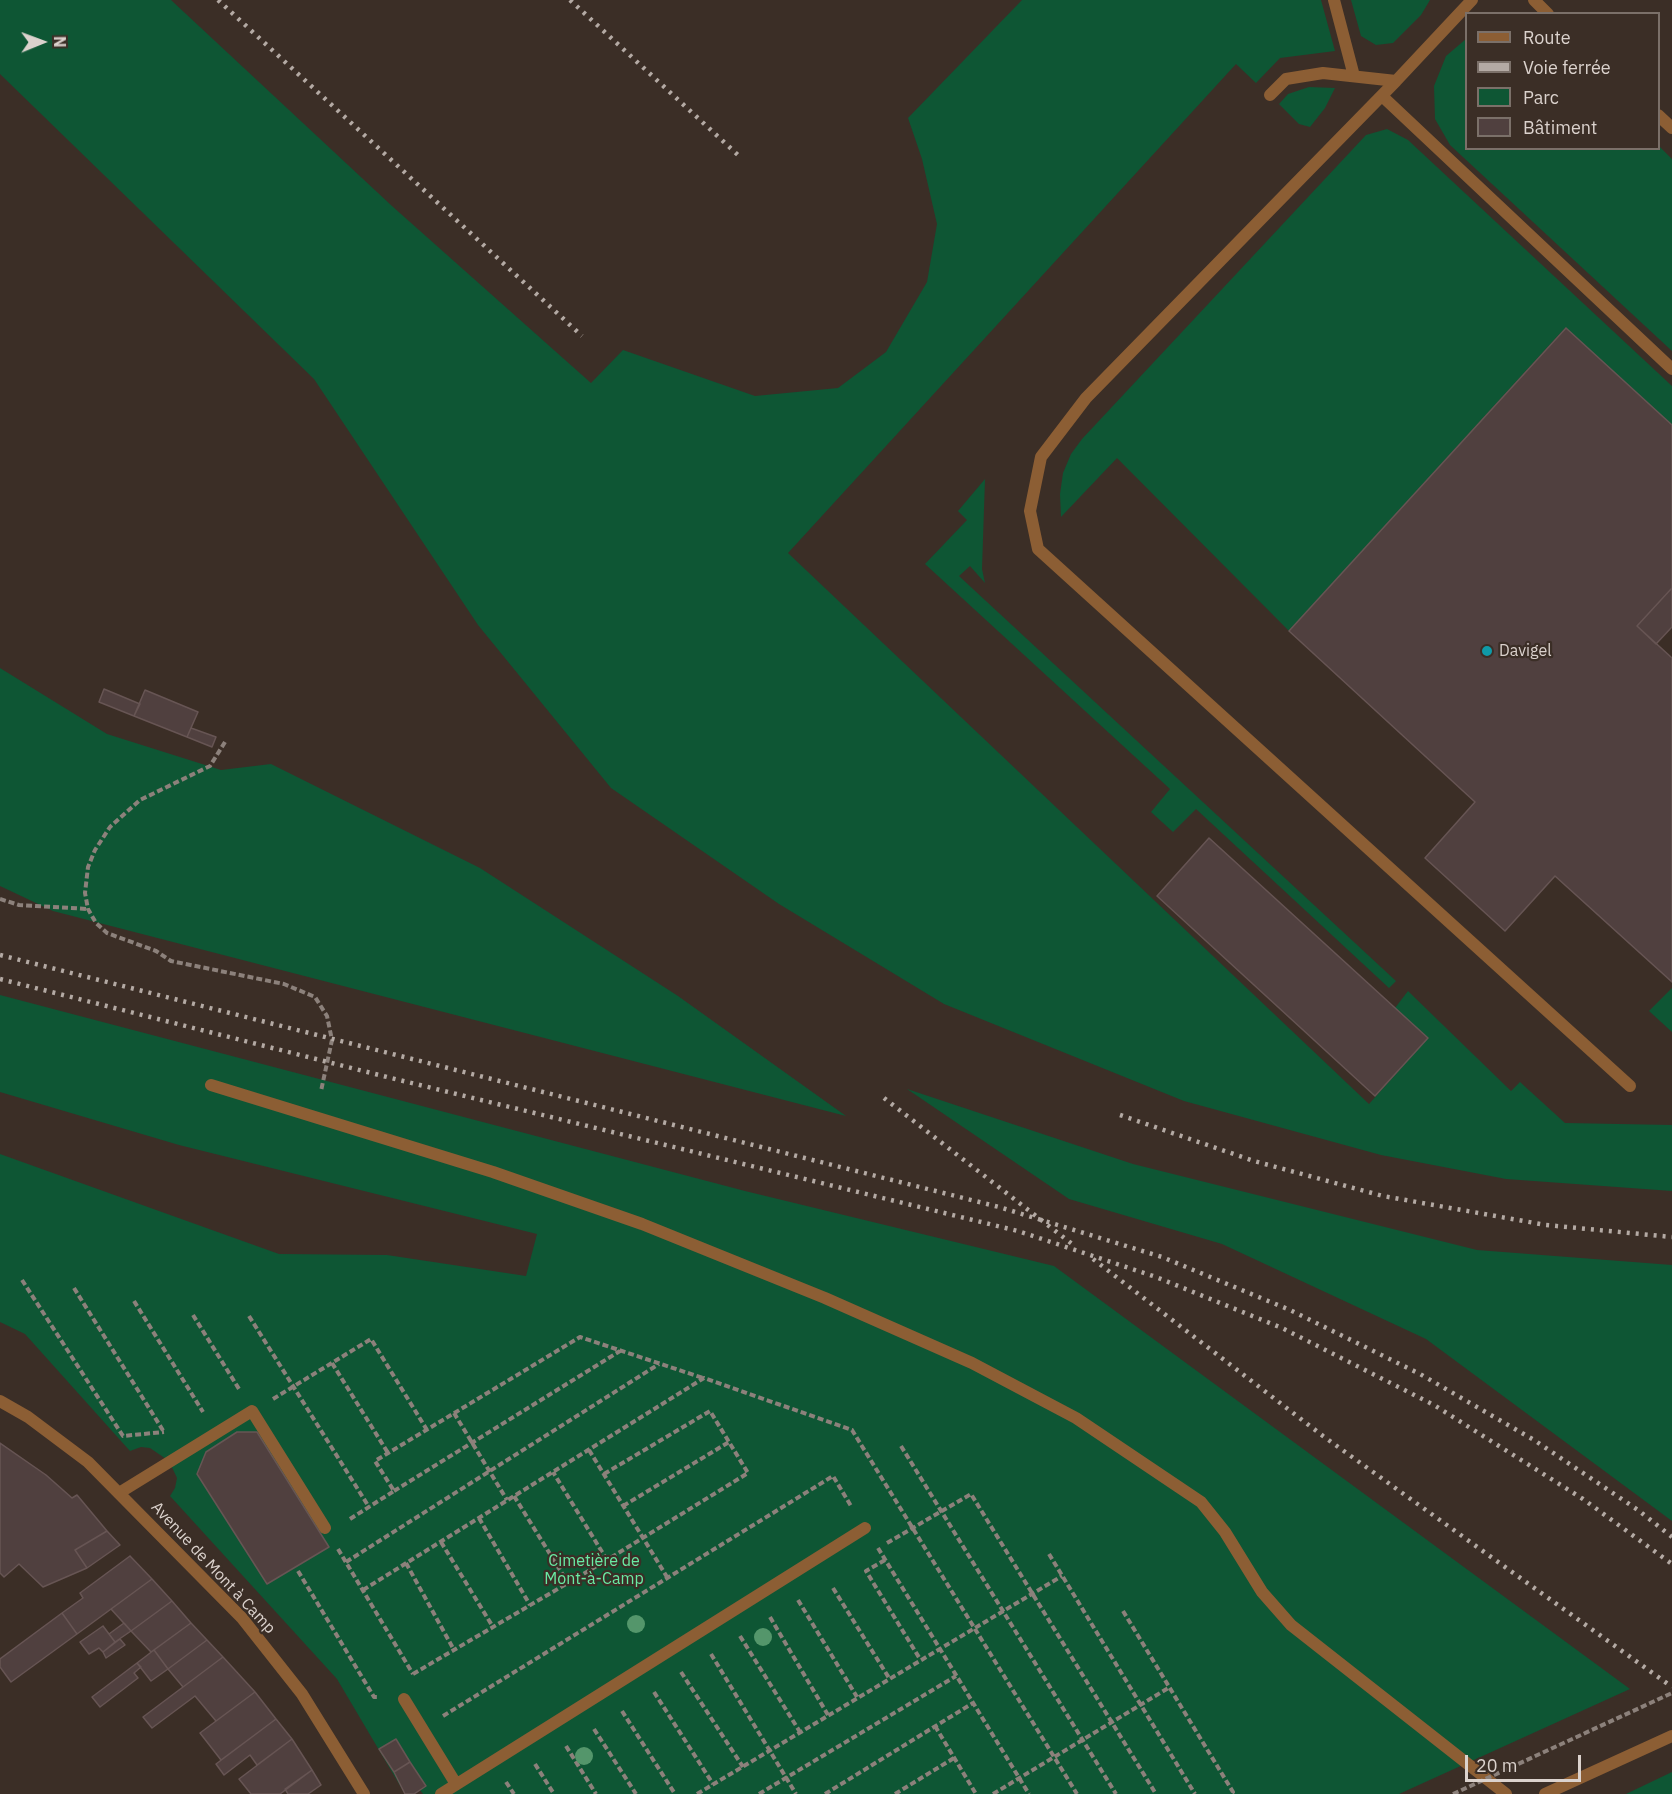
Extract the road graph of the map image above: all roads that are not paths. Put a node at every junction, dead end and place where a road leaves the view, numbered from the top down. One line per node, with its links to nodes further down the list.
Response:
1 (1334, 0): 5 (street)
2 (1472, 0): 6 (street)
3 (1534, 0): 4 (street)
4 (1546, 12)
5 (1354, 76): 6 (street); 7 (street)
6 (1396, 81): 8 (street)
7 (1270, 96)
8 (1382, 96): 11 (street); 13 (street)
9 (1660, 116): 10 (street)
10 (1672, 128)
11 (1672, 369)
12 (212, 1085): 23 (street)
13 (1630, 1086)
14 (0, 1401): 15 (street, Avenue de Mont à Camp)
15 (119, 1493): 17 (street); 21 (street, Avenue de Mont à Camp)
16 (865, 1528): 20 (street)
17 (327, 1531)
18 (404, 1699): 20 (street)
19 (1672, 1736): 24 (street)
20 (456, 1784): 22 (street)
21 (364, 1794)
22 (441, 1794)
23 (1506, 1794)
24 (1545, 1794)

